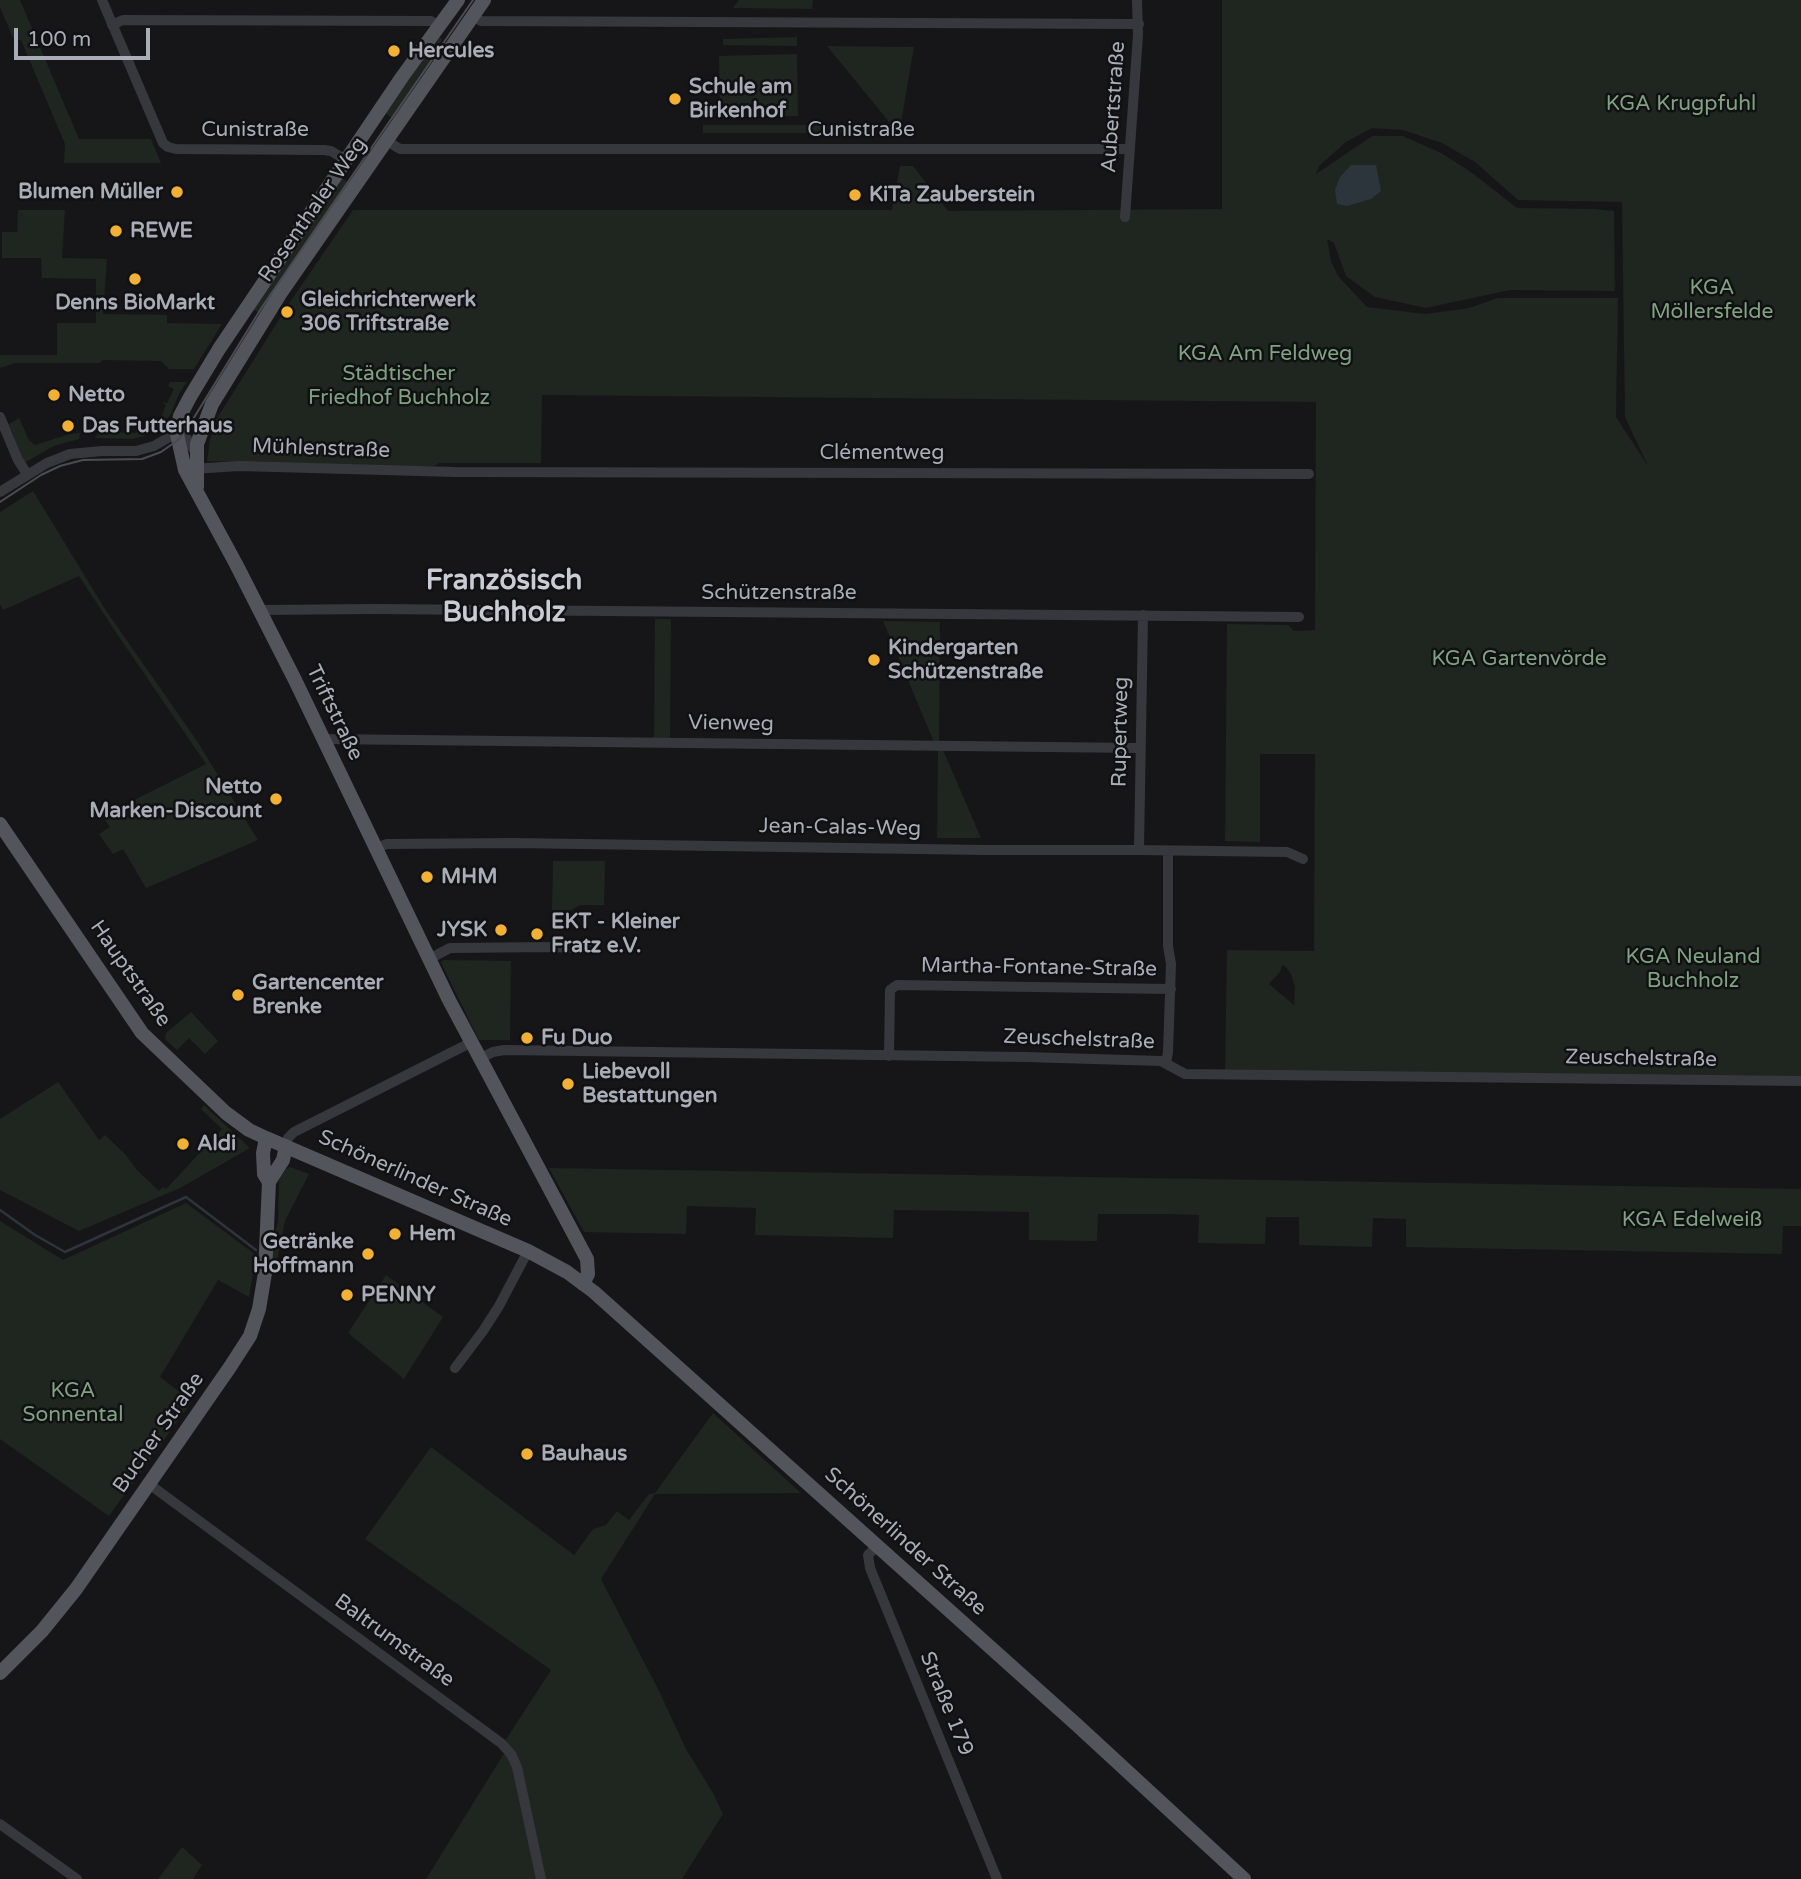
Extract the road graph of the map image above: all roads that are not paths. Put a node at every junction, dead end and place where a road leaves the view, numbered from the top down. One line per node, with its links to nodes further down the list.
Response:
1 (102, 0): 6 (street)
2 (458, 0): 8 (main road, Rosenthaler Weg)
3 (484, 0): 5 (main road, Rosenthaler Weg)
4 (1137, 0): 7 (street, Aubertstraße)
5 (474, 16): 7 (street); 10 (main road, Rosenthaler Weg)
6 (112, 24): 8 (street); 12 (street, Cunistraße)
7 (1139, 24): 11 (street, Aubertstraße)
8 (440, 26): 9 (main road, Rosenthaler Weg)
9 (368, 128): 10 (main road); 12 (main road, Rosenthaler Weg)
10 (387, 141): 11 (street, Cunistraße); 13 (main road, Rosenthaler Weg)
11 (1129, 149): 14 (street, Aubertstraße)
12 (346, 160): 13 (main road); 16 (main road, Rosenthaler Weg)
13 (365, 173): 17 (main road, Rosenthaler Weg)
14 (1125, 217)
15 (0, 417): 20 (street)
16 (177, 434): 17 (street); 18 (main road, Triftstraße); 20 (street)
17 (196, 453): 18 (main road, Triftstraße)
18 (191, 469): 19 (street, Mühlenstraße); 23 (main road, Triftstraße)
19 (455, 472): 21 (street, Clémentweg)
20 (27, 474): 22 (street)
21 (1309, 474)
22 (0, 492)
23 (259, 610): 24 (street, Schützenstraße); 26 (main road, Triftstraße)
24 (1143, 615): 25 (street, Schützenstraße); 27 (street, Rupertweg)
25 (1299, 617)
26 (323, 739): 27 (street, Vienweg); 29 (main road, Triftstraße)
27 (1139, 748): 30 (street, Rupertweg)
28 (0, 824): 41 (main road, Hauptstraße)
29 (376, 848): 30 (street, Jean-Calas-Weg); 34 (main road, Triftstraße)
30 (1139, 850): 31 (street, Jean-Calas-Weg)
31 (1168, 851): 32 (street, Jean-Calas-Weg); 35 (street)
32 (1303, 859)
33 (588, 949): 34 (street)
34 (429, 959): 36 (main road, Triftstraße)
35 (1171, 989): 37 (street, Martha-Fontane-Straße); 39 (street)
36 (470, 1043): 38 (main road, Triftstraße); 42 (street)
37 (889, 1056): 38 (street, Zeuschelstraße); 39 (street, Zeuschelstraße)
38 (479, 1059): 45 (main road, Triftstraße)
39 (1166, 1063): 40 (street, Zeuschelstraße)
40 (1801, 1081)
41 (266, 1138): 42 (main road, Hauptstraße); 43 (main road, Bucher Straße)
42 (286, 1146): 43 (main road, Bucher Straße); 44 (main road, Schönerlinder Straße)
43 (269, 1182): 47 (main road, Bucher Straße)
44 (528, 1251): 45 (main road, Schönerlinder Straße); 46 (street, Schönerlinder Straße)
45 (583, 1284): 48 (main road, Schönerlinder Straße)
46 (455, 1368)
47 (149, 1484): 49 (main road, Bucher Straße); 52 (street, Baltrumstraße)
48 (878, 1545): 53 (street, Straße 179); 54 (main road, Schönerlinder Straße)
49 (0, 1673)
50 (0, 1824): 51 (street)
51 (77, 1879)
52 (541, 1879)
53 (997, 1879)
54 (1244, 1879)

